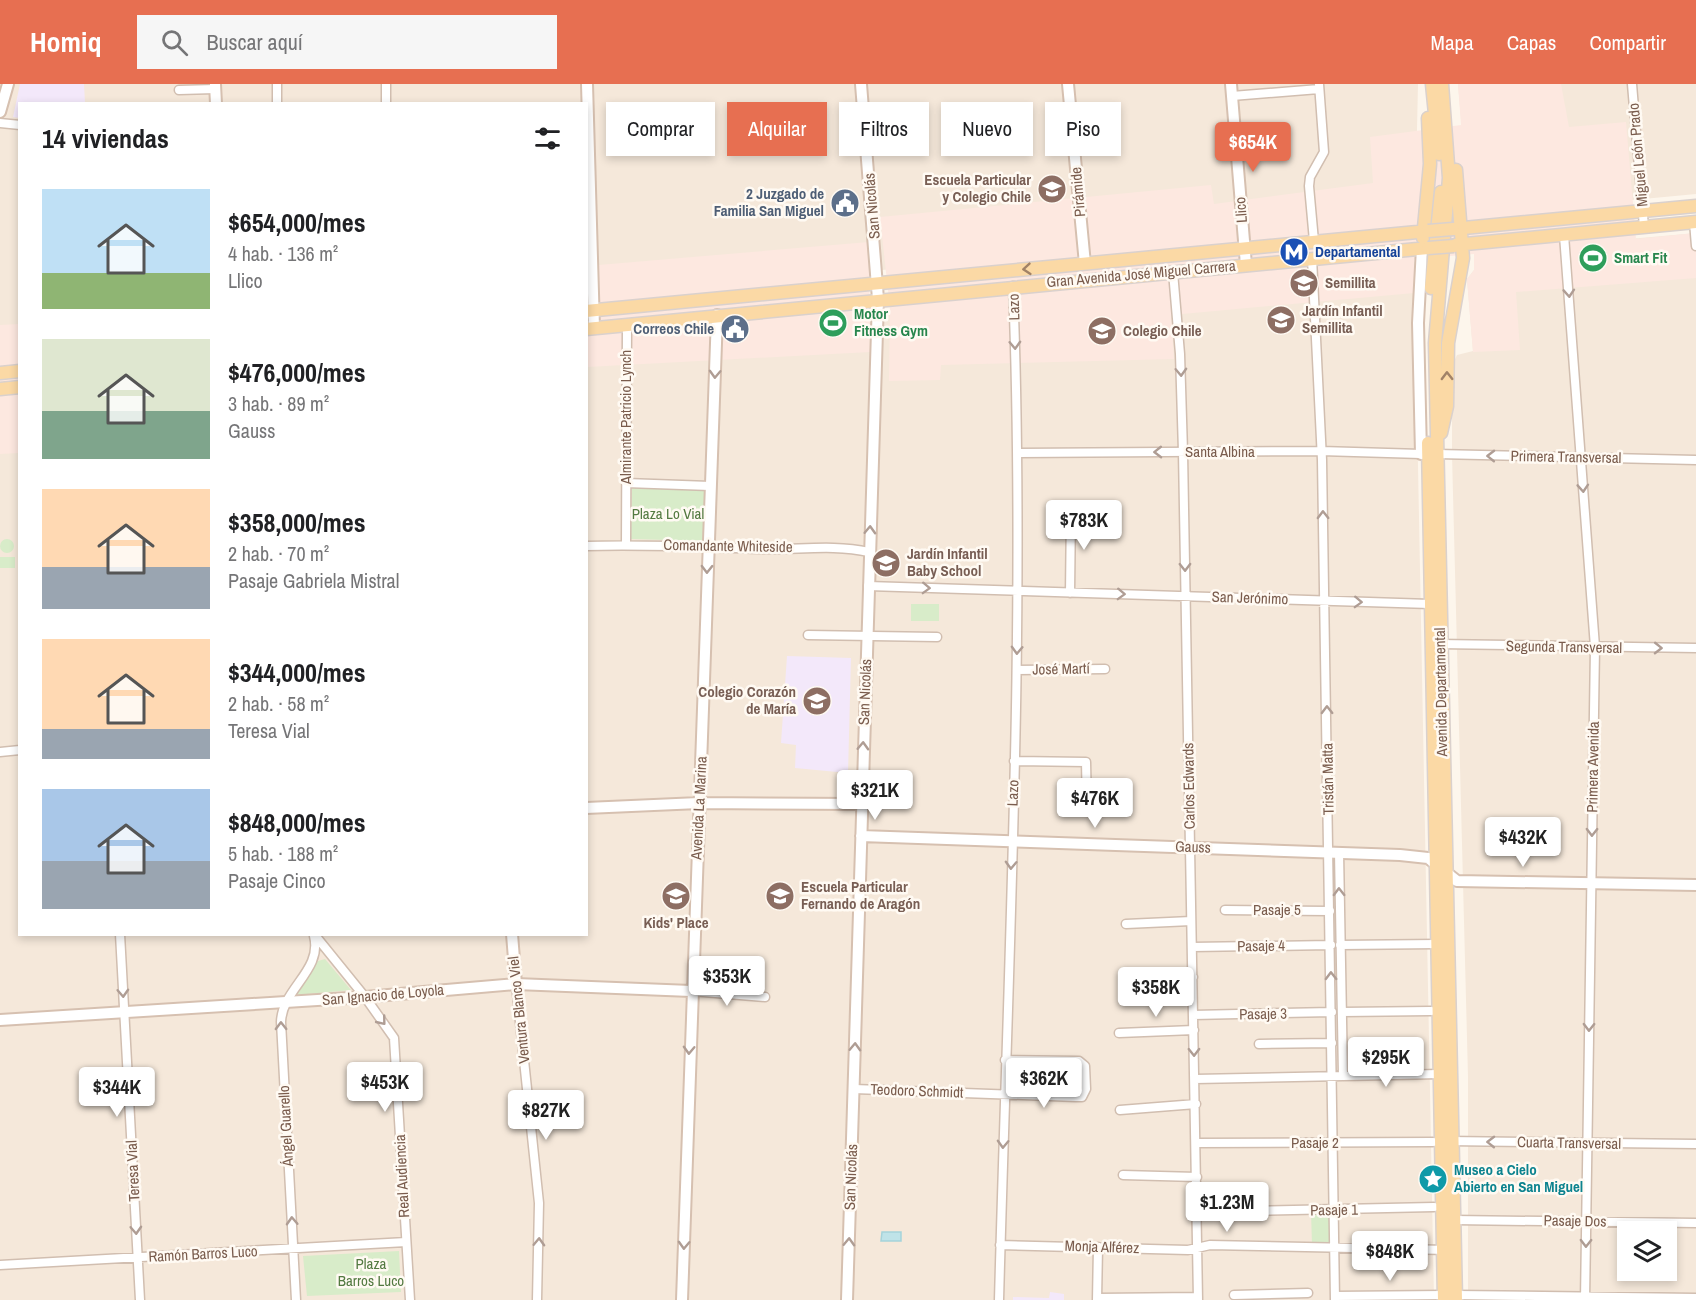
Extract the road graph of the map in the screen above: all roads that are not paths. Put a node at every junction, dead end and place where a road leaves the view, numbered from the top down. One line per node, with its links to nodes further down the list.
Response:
1 (8, 84): 21 (street)
2 (277, 84): 18 (street)
3 (386, 84): 19 (street)
4 (587, 84): 20 (street)
5 (861, 84): 42 (street, San Nicolás)
6 (1068, 84): 38 (street, Pirámide)
7 (1231, 84): 16 (street, Llico)
8 (1427, 84): 30 (main road)
9 (1432, 84): 62 (main road, Avenida Departamental)
10 (1442, 84): 57 (main road, Avenida Departamental)
11 (1449, 84): 29 (main road)
12 (1632, 84): 26 (street, Miguel León Prado)
13 (215, 87): 15 (street); 17 (street)
14 (1319, 87): 16 (street); 32 (street)
15 (179, 90)
16 (1232, 96): 36 (street, Llico)
17 (216, 102)
18 (278, 102)
19 (386, 102)
20 (587, 102)
21 (0, 112)
22 (0, 123): 23 (street)
23 (18, 125)
24 (588, 160): 45 (street)
25 (1696, 206): 26 (main road, Gran Avenida José Miguel Carrera)
26 (1643, 211): 28 (street, Miguel León Prado); 29 (main road, Gran Avenida José Miguel Carrera)
27 (1695, 222): 28 (main road, Gran Avenida José Miguel Carrera); 34 (street)
28 (1644, 227): 31 (main road, Gran Avenida José Miguel Carrera)
29 (1456, 229): 30 (main road, Gran Avenida José Miguel Carrera, bridge); 33 (main road)
30 (1426, 232): 32 (main road, Gran Avenida José Miguel Carrera); 35 (main road)
31 (1564, 235): 33 (main road, Gran Avenida José Miguel Carrera); 58 (street, Primera Avenida, one-way to 58)
32 (1314, 241): 36 (main road, Gran Avenida José Miguel Carrera)
33 (1458, 245): 35 (main road, Gran Avenida José Miguel Carrera, bridge); 57 (main road, one-way to 33)
34 (1696, 246)
35 (1425, 248): 37 (main road, Gran Avenida José Miguel Carrera); 56 (street)
36 (1244, 249): 38 (main road, Gran Avenida José Miguel Carrera); 39 (street, Llico)
37 (1312, 258): 39 (main road, Gran Avenida José Miguel Carrera); 53 (street, Tristán Matta)
38 (1085, 264): 41 (main road); 42 (main road, Gran Avenida José Miguel Carrera, one-way to 42)
39 (1246, 265): 40 (main road, Gran Avenida José Miguel Carrera)
40 (1173, 272): 41 (main road, Gran Avenida José Miguel Carrera); 54 (street, Carlos Edwards, one-way to 54)
41 (1090, 279): 43 (main road, Gran Avenida José Miguel Carrera)
42 (878, 283): 44 (street, San Nicolás); 45 (main road, Gran Avenida José Miguel Carrera)
43 (1013, 286): 44 (main road, Gran Avenida José Miguel Carrera); 55 (street, Lazo, one-way to 55)
44 (878, 299): 46 (main road, Gran Avenida José Miguel Carrera); 67 (street, San Nicolás, one-way to 44)
45 (590, 311): 48 (street)
46 (717, 315): 47 (main road, Gran Avenida José Miguel Carrera); 61 (street, Avenida La Marina, one-way to 61)
47 (627, 325): 48 (main road, Gran Avenida José Miguel Carrera); 60 (street, Almirante Patricio Lynch)
48 (590, 328)
49 (18, 371): 50 (main road)
50 (0, 373)
51 (18, 387): 52 (main road)
52 (0, 389)
53 (1322, 451): 54 (street, Santa Albina); 56 (street, Santa Albina); 72 (street, Tristán Matta, one-way to 53)
54 (1183, 452): 55 (street, Santa Albina, one-way to 55); 71 (street, Carlos Edwards, one-way to 71)
55 (1018, 453): 69 (street, Lazo)
56 (1421, 454): 62 (main road)
57 (1437, 454): 58 (street, Primera Transversal, one-way to 57); 77 (main road, Avenida Departamental)
58 (1581, 458): 59 (street, Primera Transversal); 78 (street, Primera Avenida, one-way to 78)
59 (1696, 460)
60 (626, 483): 61 (street); 64 (street, Almirante Patricio Lynch)
61 (710, 486): 66 (street, Avenida La Marina)
62 (1428, 506): 73 (main road, Avenida Departamental)
63 (1071, 510): 70 (street)
64 (626, 545): 65 (street, Comandante Whiteside); 66 (street, Comandante Whiteside)
65 (588, 546)
66 (708, 546): 67 (street, Comandante Whiteside); 85 (street, Avenida La Marina, one-way to 85)
67 (869, 552): 68 (street, San Nicolás)
68 (868, 586): 69 (street, San Jerónimo, one-way to 69); 74 (street, San Nicolás)
69 (1019, 591): 70 (street, San Jerónimo); 81 (street, Lazo, one-way to 81)
70 (1070, 593): 71 (street, San Jerónimo, one-way to 71)
71 (1185, 596): 72 (street, San Jerónimo); 91 (street, Carlos Edwards)
72 (1325, 601): 73 (street, San Jerónimo, one-way to 73); 92 (street, Tristán Matta, one-way to 72)
73 (1430, 604): 77 (main road, Avenida Departamental)
74 (867, 634): 75 (street); 76 (street); 86 (street, San Nicolás, one-way to 74)
75 (808, 635)
76 (938, 637)
77 (1436, 644): 78 (street, Segunda Transversal); 93 (main road, Avenida Departamental); 94 (main road, Avenida Departamental)
78 (1595, 647): 79 (street, Segunda Transversal, one-way to 79); 95 (street, Primera Avenida, one-way to 95)
79 (1696, 648)
80 (1105, 669): 81 (street, José Martí)
81 (1017, 670): 84 (street, Lazo)
82 (18, 750): 83 (street)
83 (0, 752)
84 (1014, 761): 88 (street); 90 (street, Lazo)
85 (699, 803): 86 (street); 87 (street); 114 (street, Avenida La Marina)
86 (862, 804): 89 (street, San Nicolás)
87 (588, 808)
88 (1088, 808)
89 (861, 836): 90 (street, Gauss); 133 (street, San Nicolás, one-way to 89)
90 (1012, 841): 91 (street, Gauss); 128 (street, Lazo, one-way to 128)
91 (1190, 846): 92 (street, Gauss); 99 (street, Carlos Edwards)
92 (1334, 852): 93 (street, Gauss); 98 (street, Tristán Matta); 107 (street, Tristán Matta, one-way to 92)
93 (1437, 865): 94 (street, Gauss); 105 (main road, Avenida Departamental)
94 (1447, 874): 95 (street); 137 (main road, Avenida Departamental)
95 (1592, 883): 96 (street); 140 (street, Primera Avenida, one-way to 140)
96 (1696, 885)
97 (1225, 910): 98 (street, Pasaje 5)
98 (1330, 911): 106 (street, Tristán Matta)
99 (1191, 921): 100 (street); 108 (street, Carlos Edwards)
100 (1126, 924)
101 (120, 936): 121 (street, Teresa Vial, one-way to 121)
102 (314, 936): 110 (street)
103 (512, 936): 113 (street, Ventura Blanco Viel)
104 (323, 939): 109 (street, Real Audiencia)
105 (1437, 944): 107 (street); 129 (main road, Avenida Departamental)
106 (1331, 945): 108 (street, Pasaje 4); 119 (street, Tristán Matta, one-way to 106)
107 (1340, 945): 120 (street, Tristán Matta)
108 (1192, 947): 111 (street, Carlos Edwards)
109 (331, 956): 110 (street); 116 (street, Real Audiencia)
110 (314, 960): 117 (street, Ángel Guarello)
111 (1193, 977): 112 (street); 122 (street, Carlos Edwards)
112 (1125, 980)
113 (516, 984): 114 (street, San Ignacio de Loyola); 116 (street, San Ignacio de Loyola); 171 (street, Ventura Blanco Viel, one-way to 113)
114 (691, 991): 115 (street, San Ignacio de Loyola); 172 (street, Avenida La Marina, one-way to 172)
115 (765, 997)
116 (365, 998): 117 (street, San Ignacio de Loyola); 150 (street, Real Audiencia, one-way to 150)
117 (286, 1003): 121 (street, San Ignacio de Loyola); 153 (street, Ángel Guarello, one-way to 117)
118 (1431, 1011): 120 (street)
119 (1332, 1012): 122 (street, Pasaje 3); 126 (street, Tristán Matta)
120 (1342, 1012): 131 (street, Tristán Matta)
121 (124, 1013): 123 (street, San Ignacio de Loyola); 157 (street, Teresa Vial, one-way to 157)
122 (1194, 1015): 124 (street, Carlos Edwards)
123 (0, 1020)
124 (1194, 1030): 125 (street); 132 (street, Carlos Edwards, one-way to 132)
125 (1119, 1033)
126 (1332, 1043): 127 (street); 130 (street, Tristán Matta)
127 (1259, 1044)
128 (1005, 1060): 134 (street, Lazo); 134 (street, Teodoro Schmidt)
129 (1440, 1074): 131 (street); 137 (main road, Avenida Departamental)
130 (1332, 1076): 131 (street); 132 (street); 139 (street, Tristán Matta)
131 (1343, 1076)
132 (1195, 1079): 135 (street, Carlos Edwards)
133 (854, 1089): 134 (street, Teodoro Schmidt); 173 (street, San Nicolás, one-way to 133)
134 (1005, 1095): 151 (street, Lazo, one-way to 151)
135 (1196, 1104): 136 (street); 138 (street, Carlos Edwards)
136 (1120, 1110)
137 (1442, 1141): 139 (street, Pasaje 2); 140 (street, Cuarta Transversal, one-way to 137); 147 (main road, Avenida Departamental); 156 (main road, Avenida Departamental)
138 (1196, 1143): 139 (street, Pasaje 2); 143 (street, Carlos Edwards)
139 (1332, 1143): 145 (street, Tristán Matta)
140 (1588, 1143): 141 (street, Cuarta Transversal); 148 (street, Primera Avenida)
141 (1696, 1144)
142 (1123, 1175): 143 (street)
143 (1197, 1177): 146 (street, Carlos Edwards)
144 (1434, 1207): 145 (street, Pasaje 1)
145 (1334, 1210): 146 (street, Pasaje 1); 155 (street, Tristán Matta)
146 (1198, 1212): 154 (street, Carlos Edwards)
147 (1454, 1220): 148 (street, Pasaje Dos); 156 (main road, Avenida Departamental)
148 (1586, 1221): 149 (street, Pasaje Dos); 164 (street, Primera Avenida, one-way to 164)
149 (1696, 1223)
150 (406, 1242): 153 (street, Ramón Barros Luco); 170 (street, Real Audiencia)
151 (1000, 1245): 152 (street, Monja Alférez); 174 (street, Lazo)
152 (1098, 1247): 154 (street, Monja Alférez); 166 (street)
153 (293, 1248): 157 (street, Ramón Barros Luco); 169 (street, Ángel Guarello)
154 (1198, 1248): 155 (street, Monja Alférez); 167 (street, Carlos Edwards)
155 (1334, 1248): 156 (street, Monja Alférez); 163 (street, Tristán Matta)
156 (1449, 1250): 162 (main road, Avenida Departamental)
157 (138, 1257): 158 (street, Ramón Barros Luco); 168 (street, Teresa Vial)
158 (0, 1265)
159 (1308, 1293): 161 (street)
160 (1234, 1295): 161 (street)
161 (1273, 1297)
162 (1450, 1297): 163 (street); 164 (street)
163 (1335, 1298)
164 (1585, 1298): 165 (street)
165 (1696, 1298)
166 (1097, 1299): 167 (street)
167 (1198, 1299)
168 (140, 1300)
169 (296, 1300)
170 (410, 1300)
171 (537, 1300)
172 (682, 1300)
173 (847, 1300)
174 (999, 1300)

